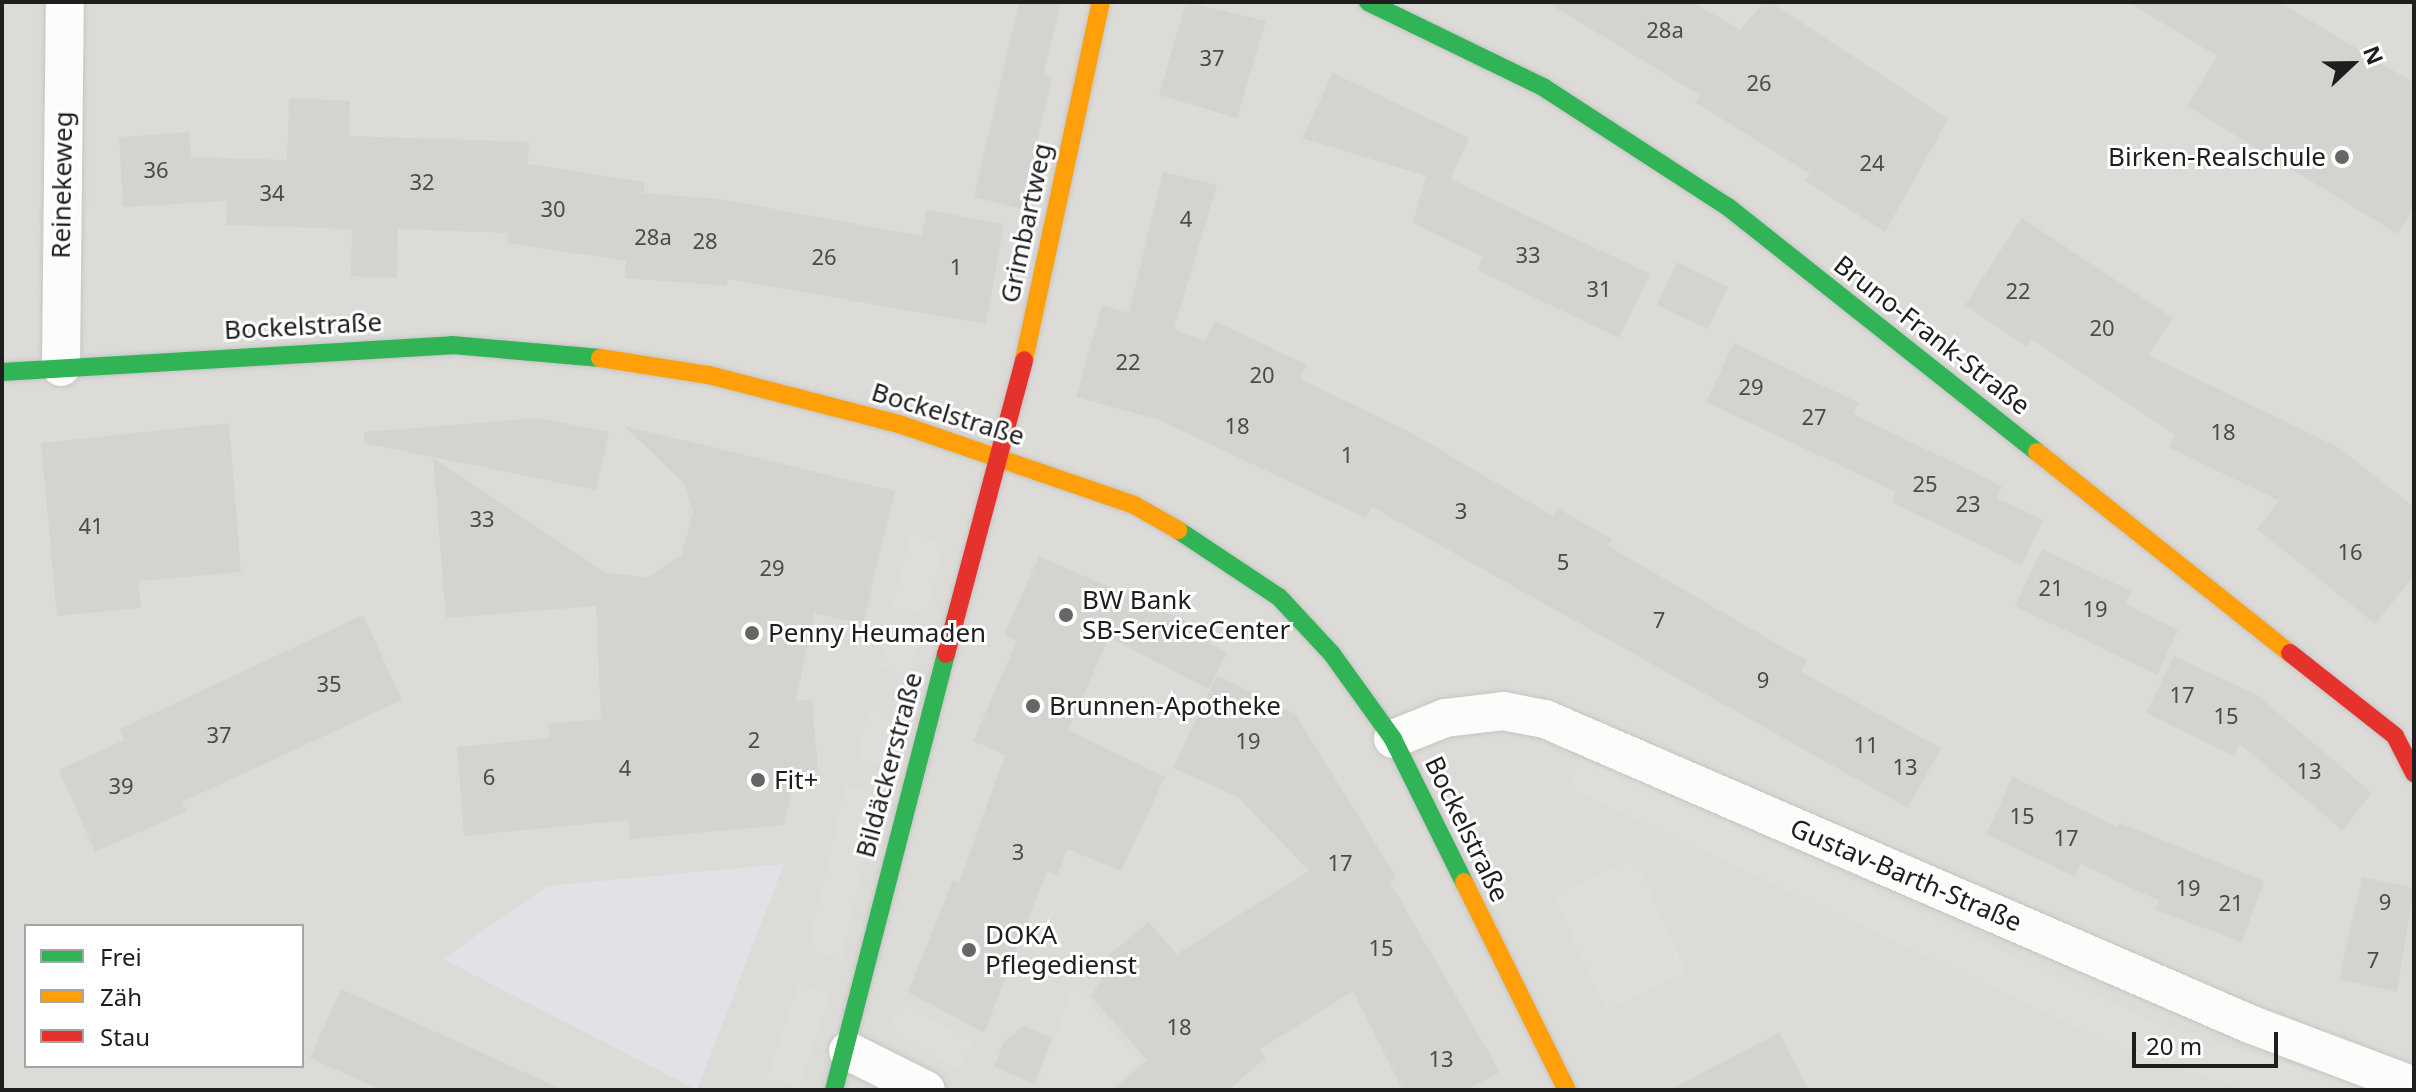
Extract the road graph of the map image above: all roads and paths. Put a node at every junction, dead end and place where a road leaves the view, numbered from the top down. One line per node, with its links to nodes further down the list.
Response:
1 (65, 2): 4 (street, Reinekeweg)
2 (1101, 2): 6 (street, Grimbartweg)
3 (1368, 2): 8 (street, Bruno-Frank-Straße)
4 (61, 367): 5 (street, Bockelstraße); 6 (street, Bockelstraße)
5 (2, 372)
6 (1001, 455): 7 (street, Bockelstraße); 9 (street, Bildäckerstraße)
7 (1393, 739): 10 (street, Gustav-Barth-Straße); 13 (street, Bockelstraße)
8 (2414, 773)
9 (848, 1051): 11 (street, Bildäckerstraße); 12 (street)
10 (2414, 1086)
11 (834, 1090)
12 (926, 1090)
13 (1567, 1090)

